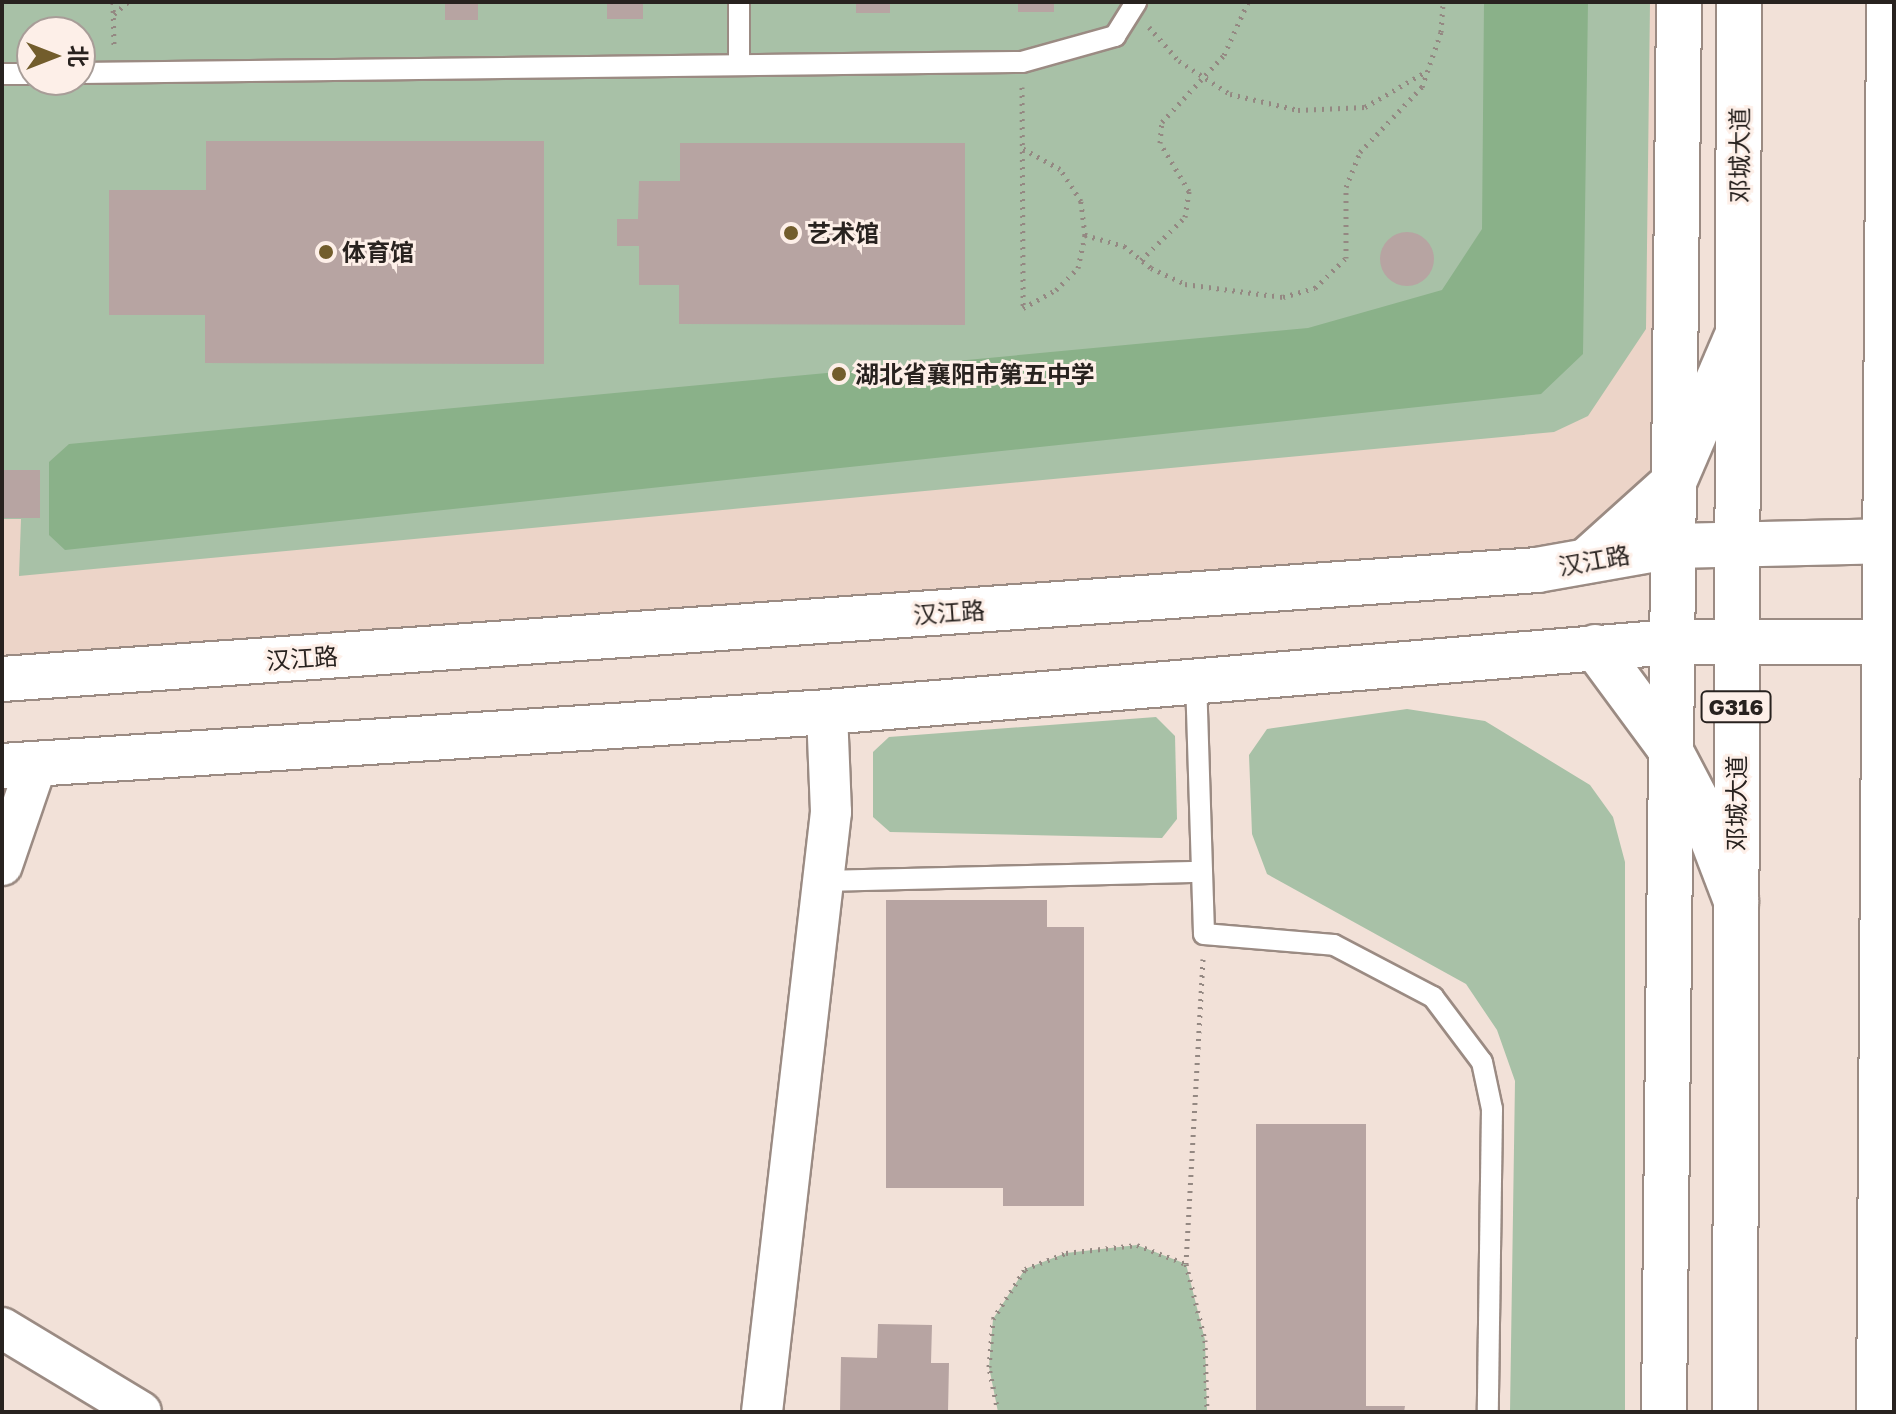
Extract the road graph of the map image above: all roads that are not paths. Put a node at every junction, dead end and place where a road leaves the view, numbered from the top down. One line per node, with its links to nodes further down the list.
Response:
1 (739, 2): 6 (lane)
2 (1679, 2): 10 (main road)
3 (1739, 2): 9 (main road, 邓城大道 / G316)
4 (1889, 2): 8 (main road)
5 (1134, 5): 6 (lane)
6 (739, 65): 7 (lane)
7 (96, 73)
8 (1890, 192): 13 (main road)
9 (1738, 265): 10 (main road); 11 (main road, 邓城大道 / G316)
10 (1679, 266): 12 (main road)
11 (1737, 336): 12 (main road); 15 (main road, 邓城大道 / G316)
12 (1674, 482): 14 (main road); 16 (main road)
13 (1888, 540): 15 (main road, 汉江路); 18 (main road)
14 (1673, 546): 15 (main road, 汉江路); 16 (main road, 汉江路); 17 (main road)
15 (1736, 546): 19 (main road, 邓城大道 / G316)
16 (1586, 561): 21 (main road, 汉江路)
17 (1671, 642): 19 (main road); 20 (main road); 24 (main road)
18 (1888, 642): 19 (main road); 30 (main road)
19 (1736, 643): 29 (main road, 邓城大道 / G316)
20 (1595, 647): 22 (main road); 24 (main road)
21 (2, 679)
22 (1196, 679): 23 (main road); 27 (lane)
23 (827, 712): 25 (main road); 28 (street)
24 (1668, 746): 29 (main road); 35 (main road)
25 (19, 764): 26 (street)
26 (2, 865)
27 (1202, 872): 28 (lane); 34 (lane)
28 (823, 881): 33 (street)
29 (1736, 901): 36 (main road, 邓城大道 / G316)
30 (1887, 901): 37 (main road)
31 (2, 1328): 32 (street)
32 (141, 1412)
33 (762, 1412)
34 (1488, 1412)
35 (1664, 1412)
36 (1735, 1412)
37 (1879, 1412)

